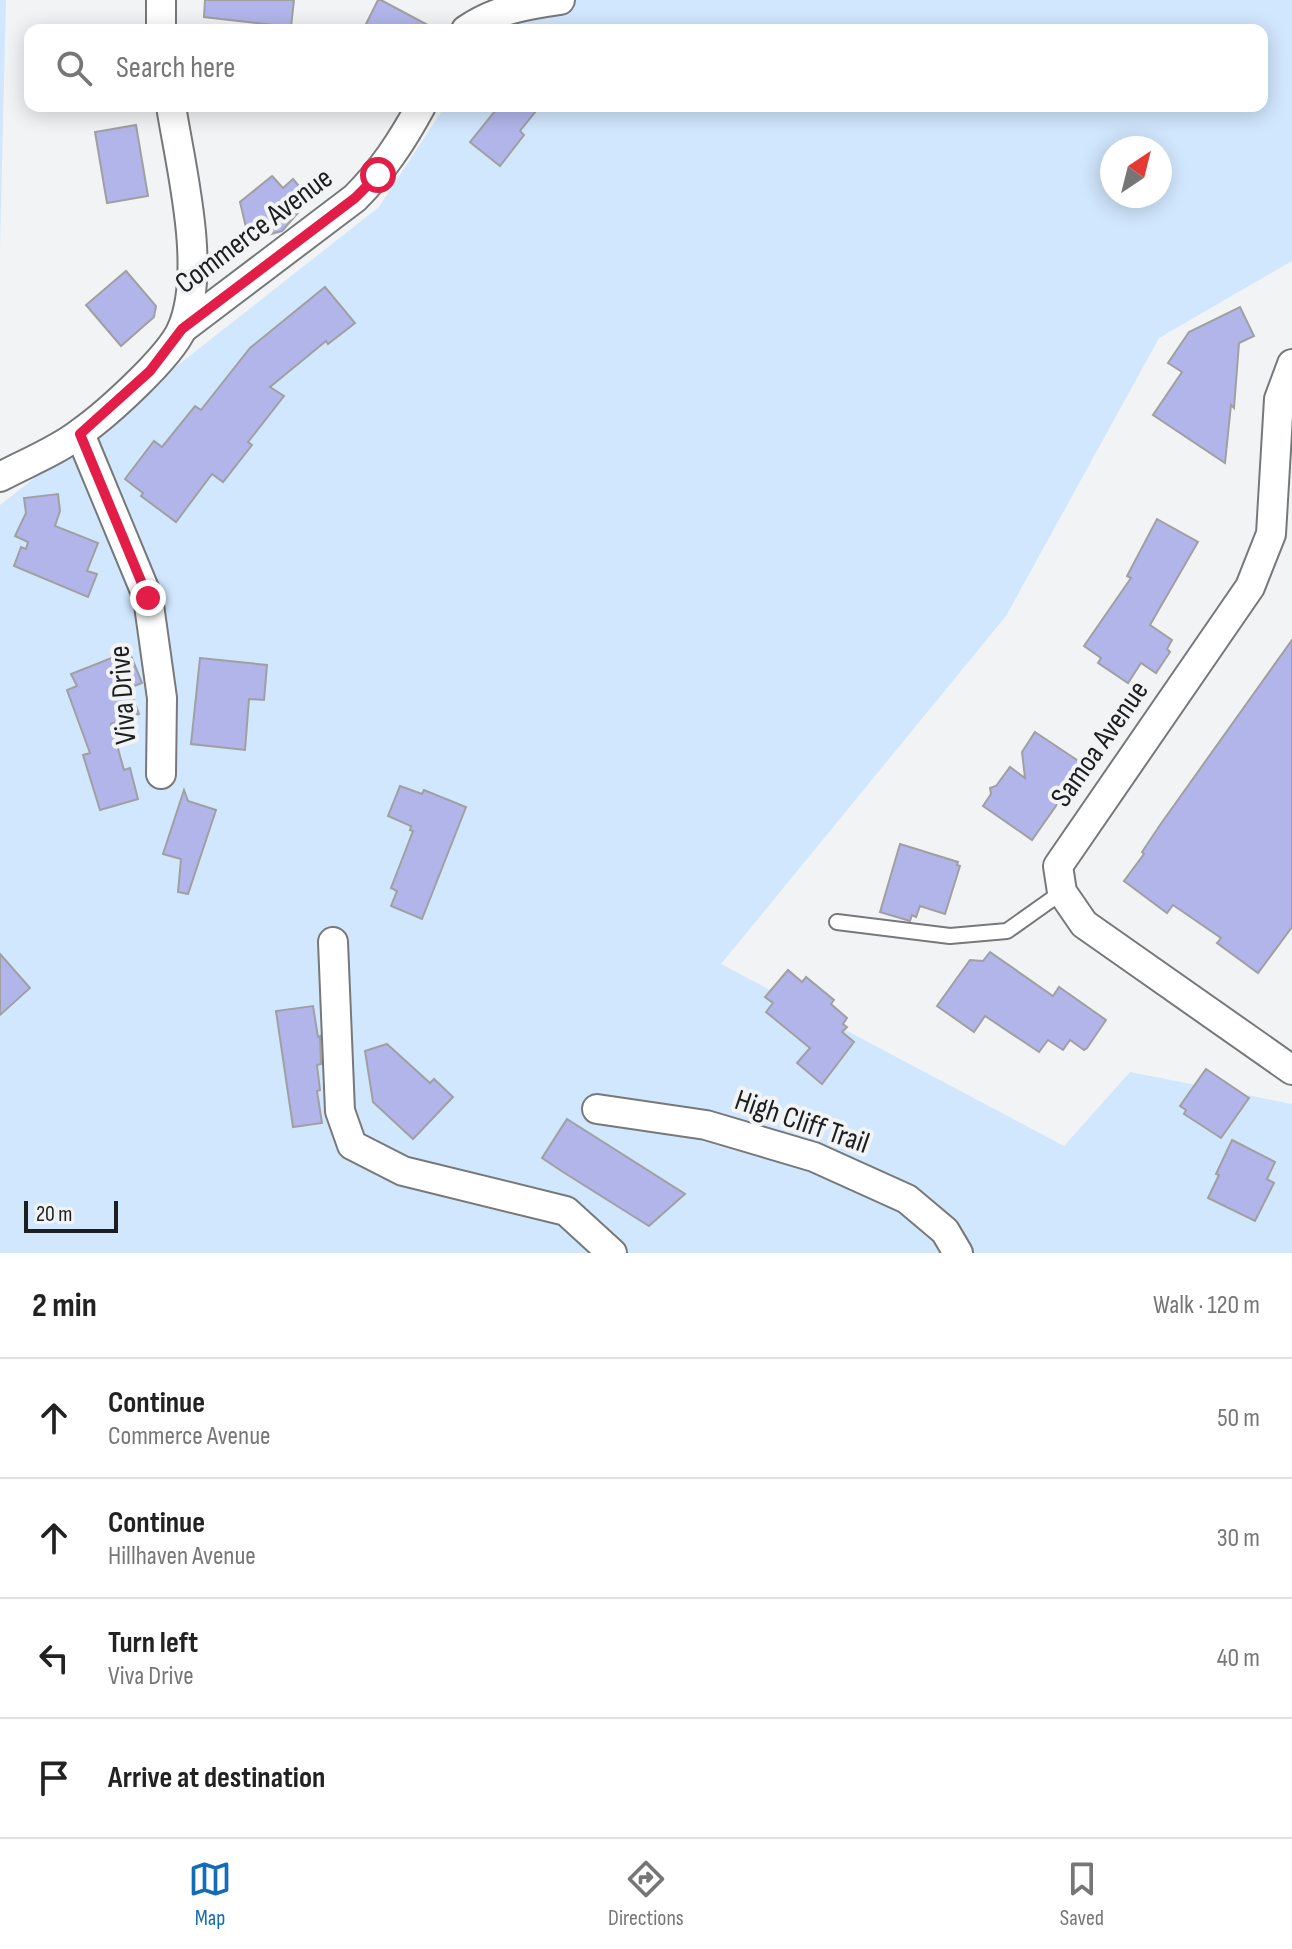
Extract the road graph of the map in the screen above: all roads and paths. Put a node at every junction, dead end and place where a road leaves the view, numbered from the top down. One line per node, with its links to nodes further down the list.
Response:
1 (161, 0): 3 (street)
2 (560, 0): 4 (street)
3 (161, 24)
4 (475, 24)
5 (172, 112): 7 (street)
6 (418, 112): 7 (street, Commerce Avenue)
7 (182, 329): 9 (street)
8 (1292, 364): 12 (street, Samoa Avenue)
9 (80, 434): 10 (street); 11 (street, Viva Drive)
10 (0, 477)
11 (161, 774)
12 (1062, 892): 13 (lane); 15 (street)
13 (837, 922)
14 (333, 942): 17 (street)
15 (1292, 1070)
16 (597, 1109): 18 (street, High Cliff Trail)
17 (612, 1253)
18 (958, 1253)

